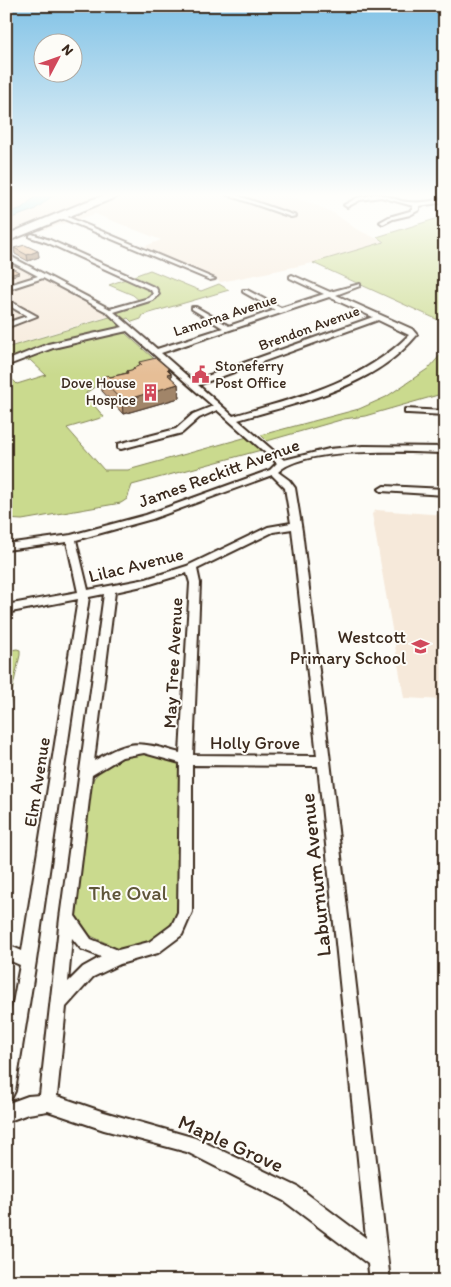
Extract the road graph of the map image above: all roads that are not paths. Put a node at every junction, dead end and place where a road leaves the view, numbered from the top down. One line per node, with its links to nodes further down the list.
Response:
1 (78, 254): 13 (street)
2 (152, 254): 6 (street)
3 (6, 256): 4 (street, Laburnum Avenue)
4 (43, 276): 8 (street); 13 (street, Laburnum Avenue)
5 (292, 277): 10 (street)
6 (212, 279)
7 (358, 285): 10 (street, Lamorna Avenue)
8 (6, 288)
9 (245, 291): 14 (street)
10 (330, 294): 14 (street, Lamorna Avenue); 15 (street)
11 (6, 301): 16 (street)
12 (194, 308): 18 (street)
13 (109, 311): 17 (street, Laburnum Avenue)
14 (281, 311): 18 (street, Lamorna Avenue)
15 (379, 318): 21 (street, Brendon Avenue); 25 (street)
16 (6, 326)
17 (129, 328): 19 (street, Laburnum Avenue); 20 (street)
18 (228, 328): 19 (street, Lamorna Avenue)
19 (157, 352): 21 (street, Laburnum Avenue)
20 (6, 364)
21 (192, 384): 22 (street, Laburnum Avenue)
22 (218, 407): 25 (street, Laburnum Avenue); 26 (street)
23 (413, 410): 24 (street)
24 (445, 413)
25 (232, 419): 28 (street, Laburnum Avenue)
26 (118, 446)
27 (445, 450): 28 (street, James Reckitt Avenue)
28 (277, 468): 31 (street, Laburnum Avenue); 32 (street, James Reckitt Avenue)
29 (389, 487): 30 (street)
30 (445, 492)
31 (296, 525): 34 (street, Lilac Avenue); 39 (street, Laburnum Avenue)
32 (71, 538): 33 (street, James Reckitt Avenue); 36 (street, Elm Avenue)
33 (6, 547)
34 (191, 568): 35 (street, Lilac Avenue); 38 (street, May Tree Avenue)
35 (110, 590): 36 (street, Lilac Avenue); 40 (street)
36 (84, 594): 37 (street, Lilac Avenue); 44 (street, Elm Avenue)
37 (6, 609)
38 (186, 760): 39 (street, Holly Grove); 40 (street); 43 (street)
39 (324, 761): 49 (street, Laburnum Avenue)
40 (86, 772): 41 (street)
41 (67, 918): 43 (street); 45 (street)
42 (6, 950): 44 (street)
43 (118, 957): 45 (street)
44 (28, 961): 46 (street, Elm Avenue)
45 (59, 1003): 47 (street)
46 (6, 1091)
47 (48, 1102): 48 (street); 49 (street, Maple Grove)
48 (6, 1113)
49 (378, 1259): 50 (street, Laburnum Avenue)
50 (380, 1281)

